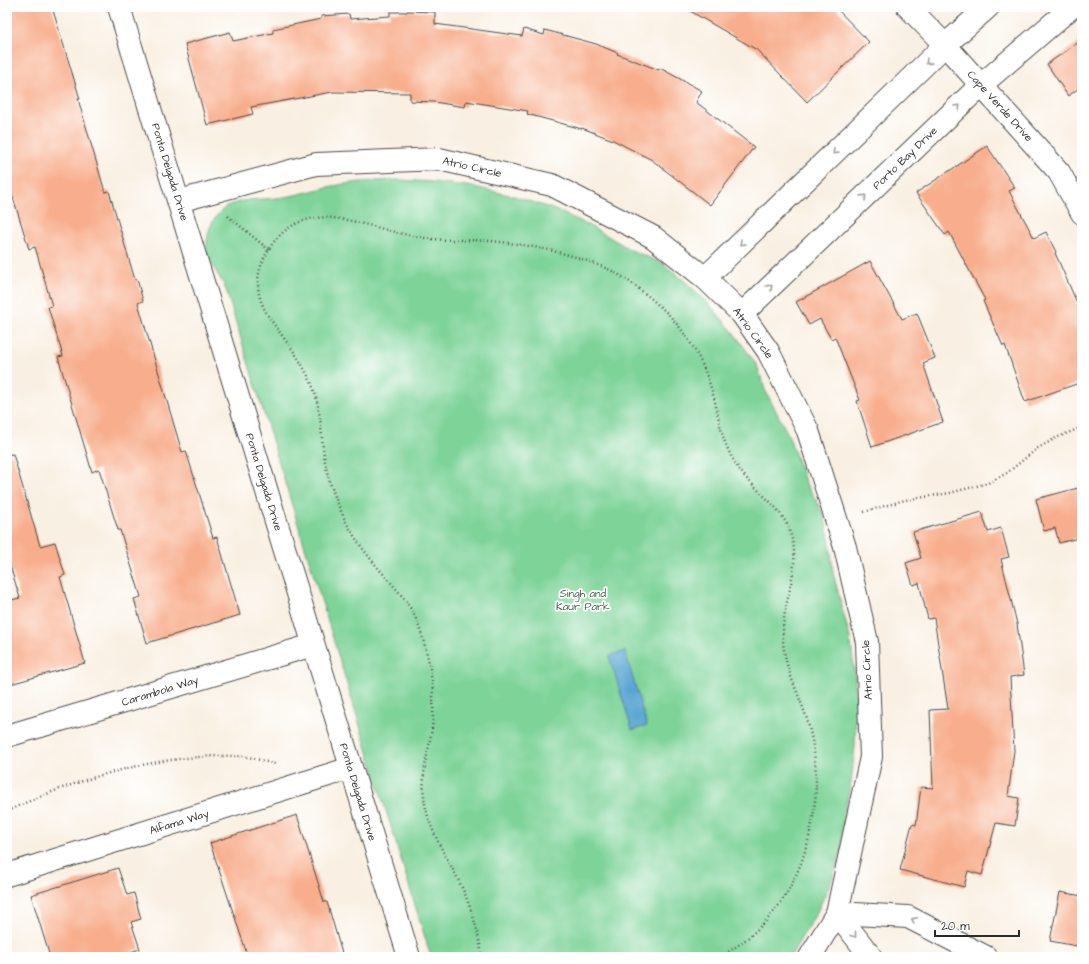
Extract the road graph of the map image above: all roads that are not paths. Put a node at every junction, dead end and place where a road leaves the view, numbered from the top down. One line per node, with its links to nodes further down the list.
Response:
1 (119, 7): 7 (street, Ponta Delgada Drive)
2 (908, 7): 5 (street, Cape Verde Drive)
3 (988, 7): 5 (street)
4 (1072, 7): 6 (street, Porto Bay Drive)
5 (946, 45): 6 (street, Cape Verde Drive); 9 (street, one-way to 9)
6 (981, 85): 8 (street, Cape Verde Drive); 10 (street, Porto Bay Drive, one-way to 6)
7 (179, 201): 9 (street, Atrio Circle); 11 (street, Ponta Delgada Drive)
8 (1082, 212)
9 (705, 278): 10 (street, Atrio Circle)
10 (742, 314): 15 (street, Atrio Circle)
11 (313, 645): 12 (street, Carambola Way); 13 (street, Ponta Delgada Drive)
12 (7, 736)
13 (351, 768): 14 (street, Alfama Way); 16 (street, Ponta Delgada Drive)
14 (7, 875)
15 (837, 913): 17 (street, Atrio Circle); 18 (street, one-way to 18); 19 (street, one-way to 15)
16 (409, 957)
17 (810, 957)
18 (871, 957)
19 (986, 957)

